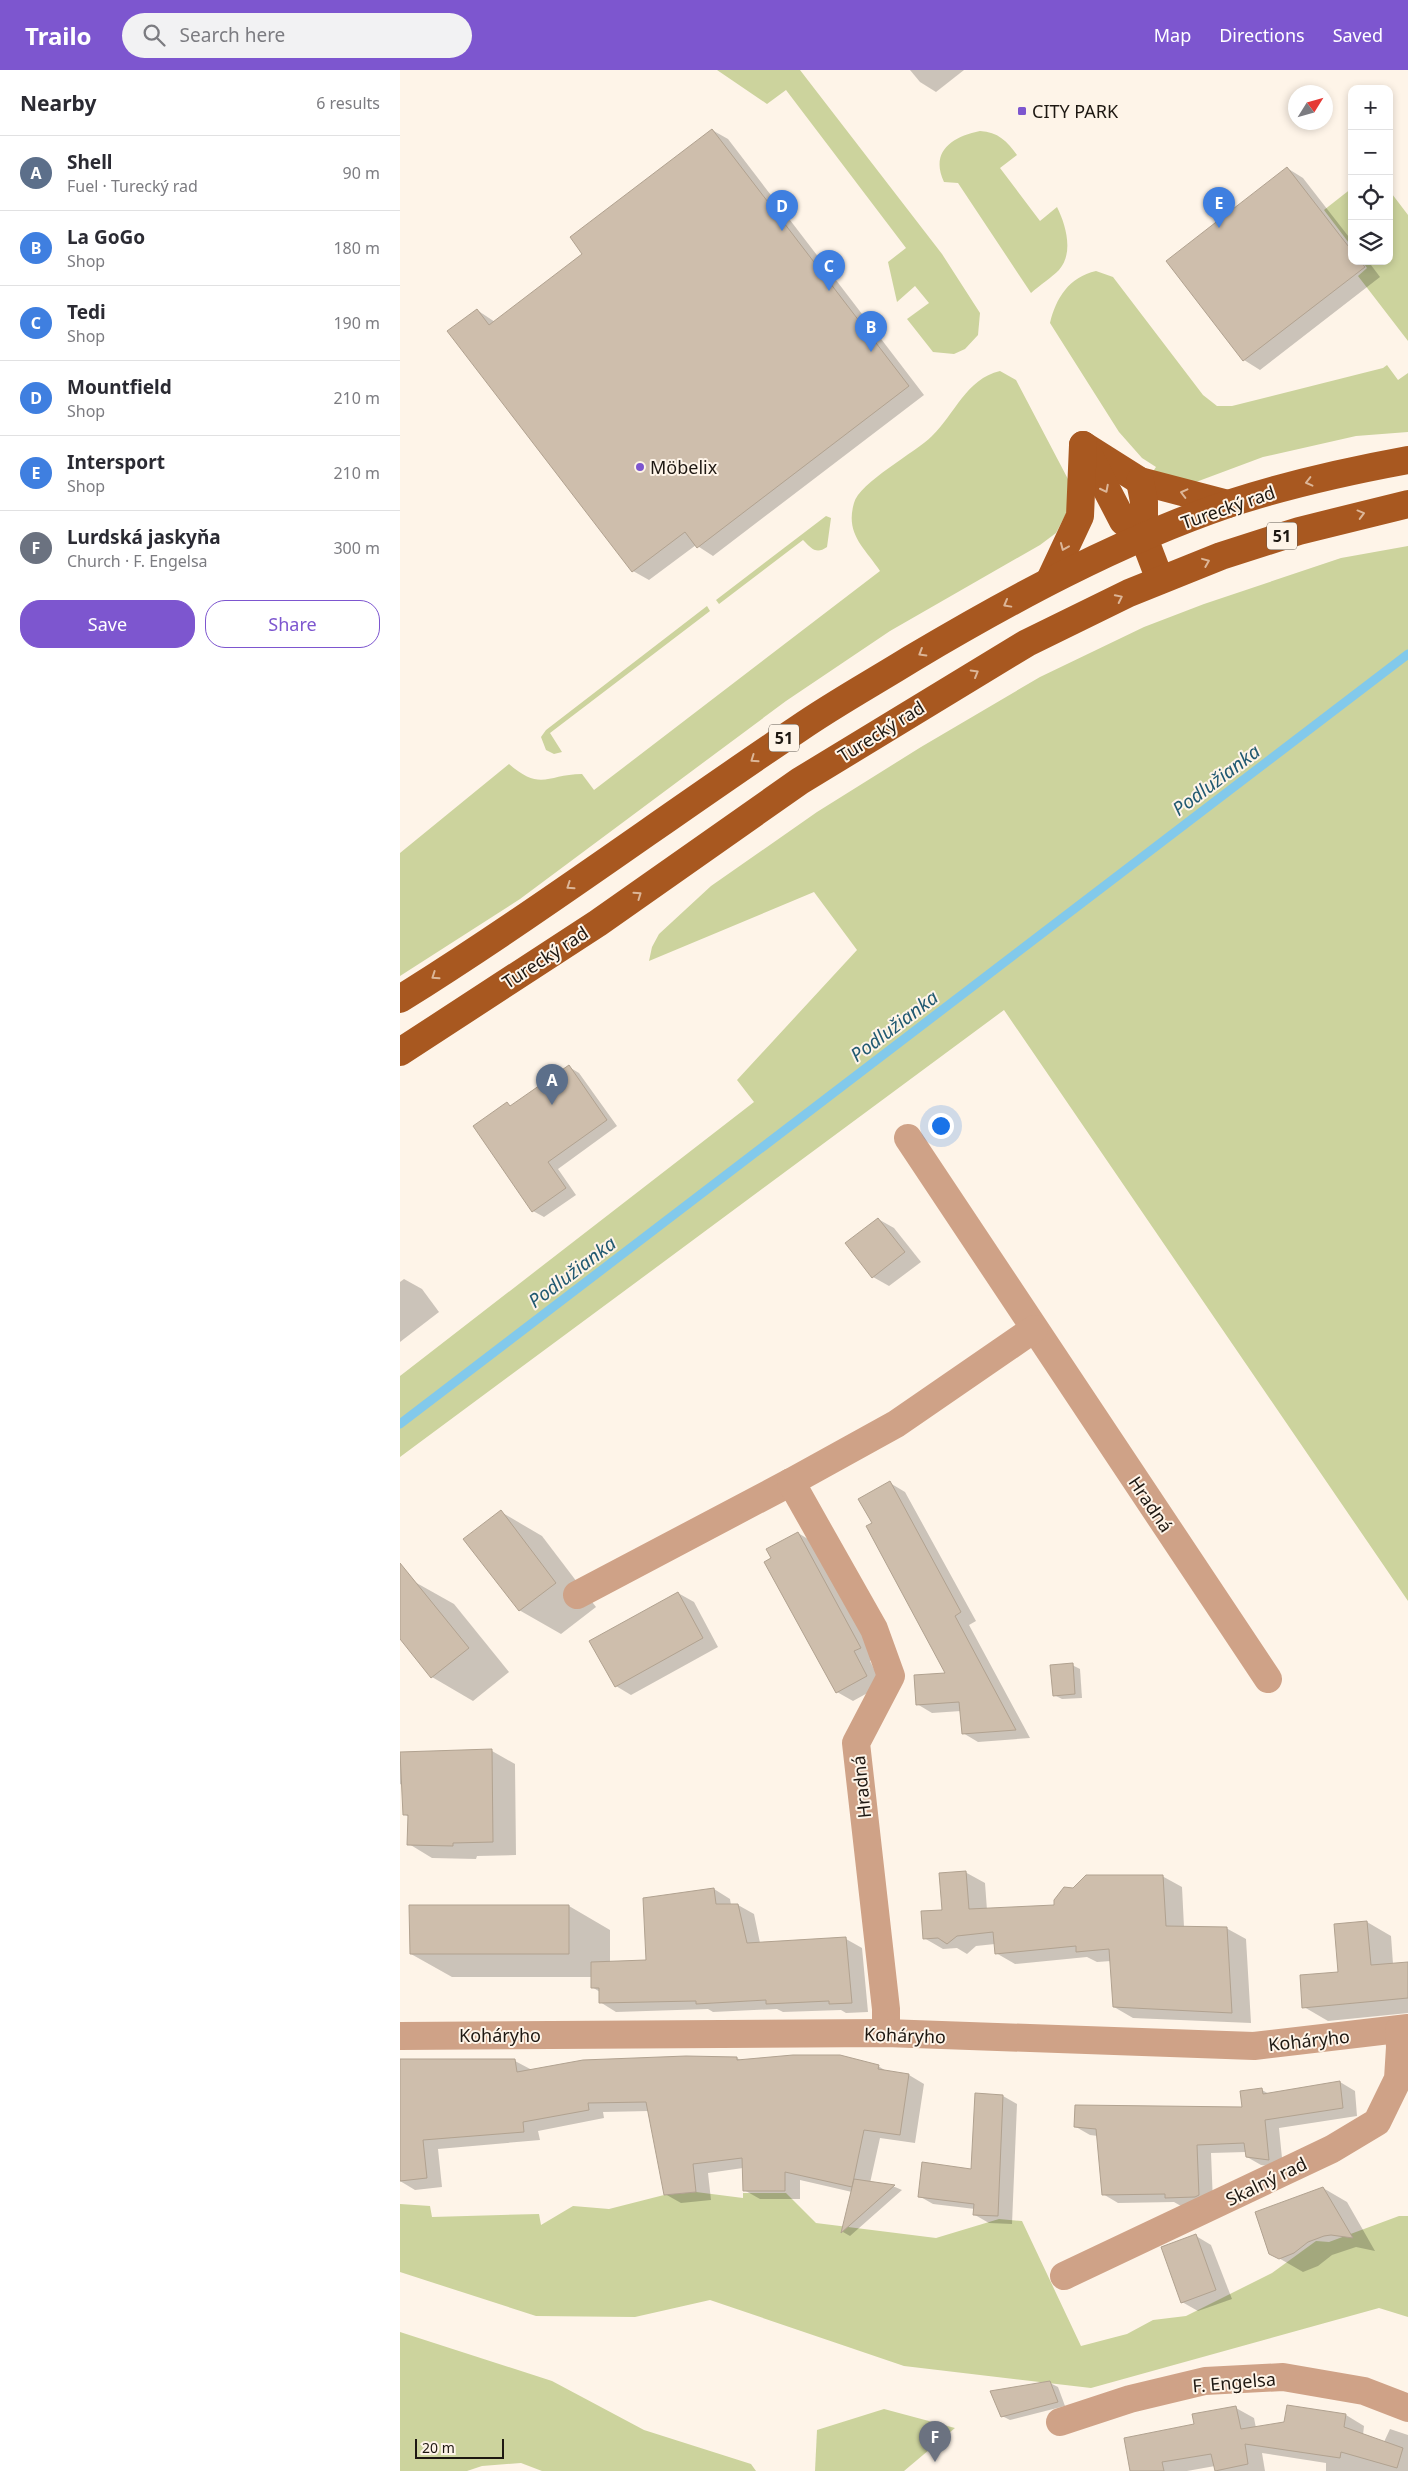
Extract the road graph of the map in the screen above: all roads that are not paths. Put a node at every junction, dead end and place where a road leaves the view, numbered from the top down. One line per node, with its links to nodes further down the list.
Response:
1 (1083, 445): 3 (main road); 6 (main road, one-way to 6); 7 (main road, one-way to 7)
2 (1408, 460): 4 (main road, Turecký rad / 51, one-way to 4)
3 (1140, 481): 4 (main road, one-way to 3); 6 (main road)
4 (1228, 504): 6 (main road, Turecký rad / 51)
5 (1408, 504): 8 (main road, Turecký rad / 51, one-way to 5)
6 (1144, 538): 7 (main road, Turecký rad / 51); 8 (main road)
7 (1050, 580): 9 (main road, Turecký rad / 51, one-way to 9)
8 (1160, 580): 10 (main road, Turecký rad / 51, one-way to 8)
9 (400, 999)
10 (400, 1052)
11 (908, 1138): 12 (street, Hradná)
12 (1034, 1329): 13 (street); 15 (street, Hradná)
13 (791, 1482): 14 (street); 17 (street, Hradná)
14 (577, 1595)
15 (1268, 1679)
16 (1403, 2029): 17 (street, Koháryho); 19 (street, Skalný rad)
17 (886, 2033): 18 (street, Koháryho)
18 (400, 2036)
19 (1064, 2276)
20 (1408, 2408): 21 (street, F. Engelsa)
21 (1060, 2422)

